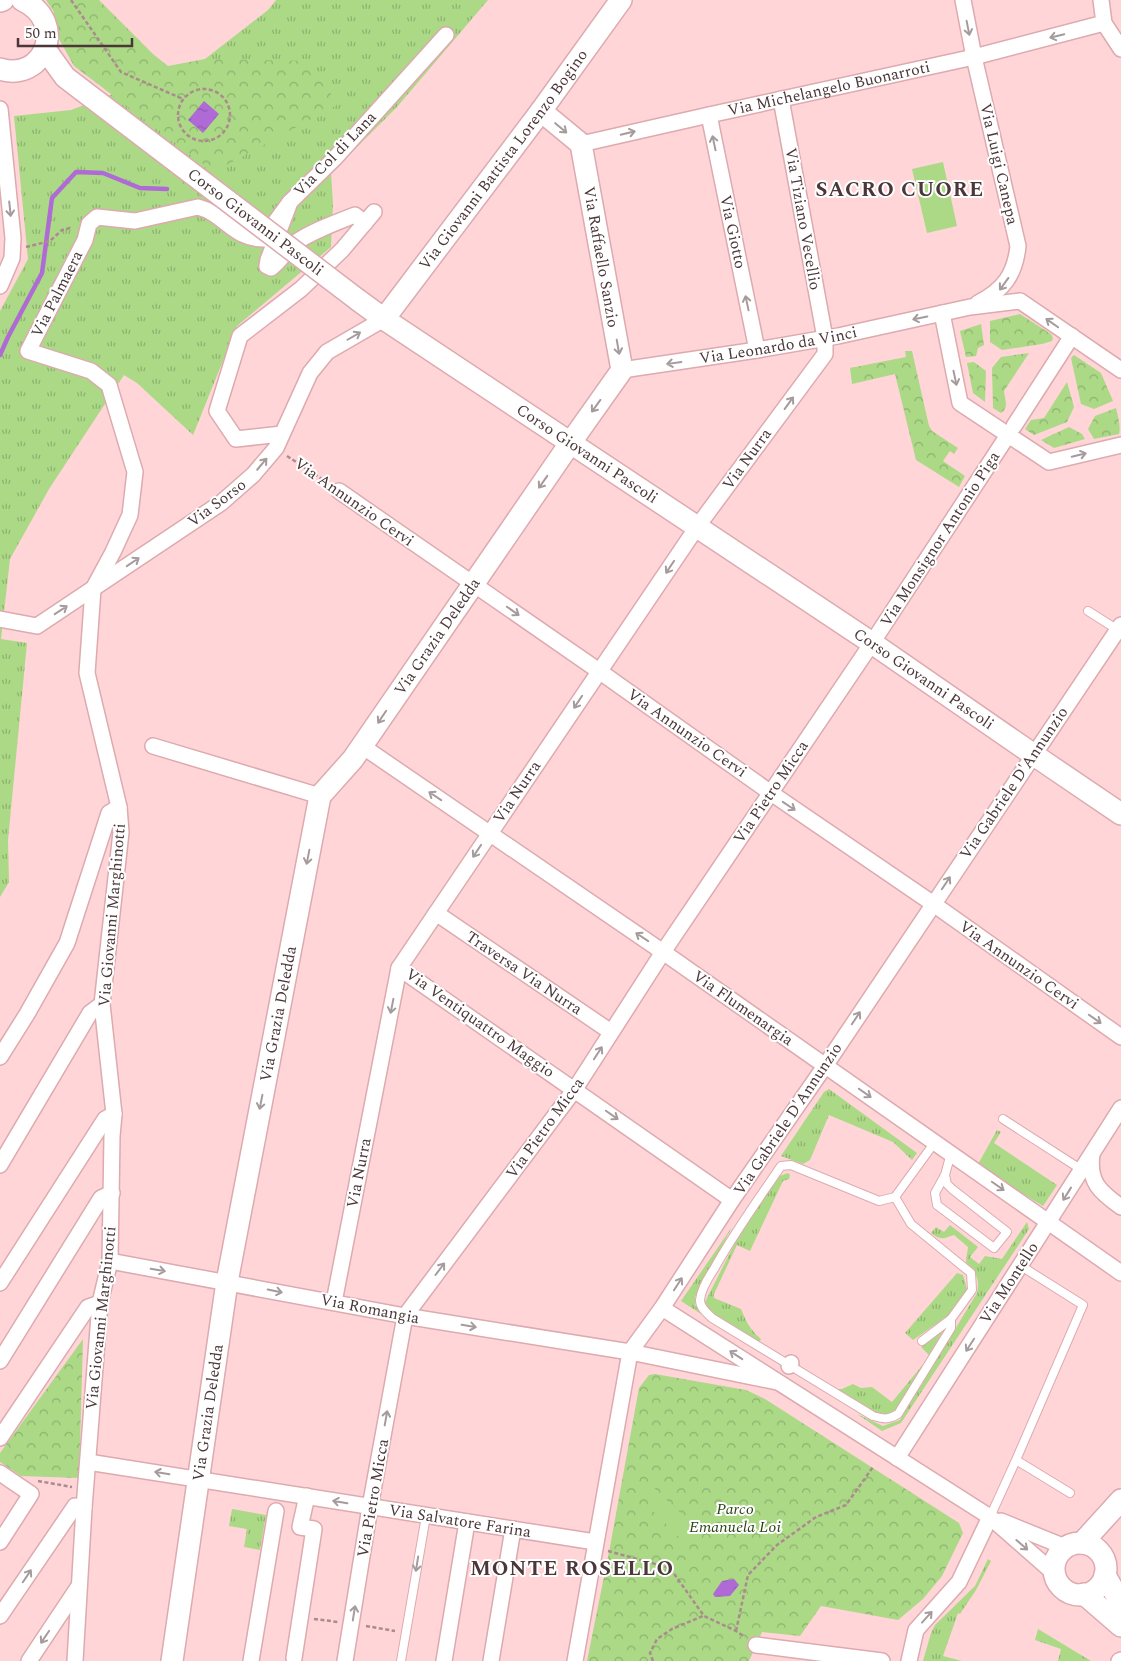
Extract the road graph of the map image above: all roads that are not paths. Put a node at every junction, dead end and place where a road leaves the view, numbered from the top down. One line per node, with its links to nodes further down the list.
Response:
1 (22, 0): 8 (street)
2 (621, 0): 15 (street, Via Giovanni Battista Lorenzo Bogino)
3 (963, 0): 9 (street, Via Luigi Canepa, one-way to 9)
4 (1101, 0): 5 (street)
5 (1104, 24): 7 (street); 9 (street, Via Michelangelo Buonarroti, one-way to 9)
6 (446, 35): 18 (street, Via Col di Lana)
7 (1120, 47)
8 (45, 49): 10 (street); 12 (street, Corso Giovanni Pascoli)
9 (974, 57): 13 (street, Via Michelangelo Buonarroti); 20 (street, Via Luigi Canepa, one-way to 20)
10 (30, 67): 11 (street); 12 (street, Corso Giovanni Pascoli)
11 (0, 69)
12 (65, 77): 22 (street, Corso Giovanni Pascoli, bridge)
13 (781, 99): 16 (street, Via Michelangelo Buonarroti); 24 (street, Via Tiziano Vecellio)
14 (0, 109): 19 (street, one-way to 19)
15 (541, 111): 17 (street, one-way to 17); 22 (street, Via Giovanni Battista Lorenzo Bogino)
16 (709, 114): 17 (street, Via Michelangelo Buonarroti, one-way to 16); 25 (street, Via Giotto, one-way to 16)
17 (581, 144): 26 (street, Via Raffaello Sanzio, one-way to 26)
18 (290, 202): 29 (street, Via Col di Lana); 35 (street, Via Palmaera)
19 (0, 286)
20 (970, 307): 21 (street, Via Leonardo da Vinci); 23 (street, Via Leonardo da Vinci, one-way to 20)
21 (942, 313): 24 (street, Via Leonardo da Vinci, one-way to 24); 28 (street, one-way to 28)
22 (384, 320): 29 (street, Via Sorso, one-way to 22); 30 (street, Corso Giovanni Pascoli)
23 (1072, 336): 27 (street); 28 (street, Via Monsignor Antonio Piga)
24 (824, 338): 25 (street, Via Leonardo da Vinci); 33 (street, Via Nurra, one-way to 24)
25 (757, 350): 26 (street, Via Leonardo da Vinci, one-way to 26)
26 (622, 370): 30 (street, one-way to 30)
27 (1121, 370)
28 (1011, 430): 31 (street, one-way to 31); 39 (street, Via Monsignor Antonio Piga)
29 (279, 441): 35 (street, Via Sorso, one-way to 29)
30 (570, 442): 33 (street, Corso Giovanni Pascoli); 34 (street, Via Grazia Deledda, one-way to 34)
31 (1121, 445)
32 (339, 491): 34 (street, Via Annunzio Cervi)
33 (697, 527): 39 (street, Corso Giovanni Pascoli); 40 (street, Via Nurra, one-way to 40)
34 (473, 584): 40 (street, Via Annunzio Cervi, one-way to 40); 42 (street, Via Grazia Deledda, one-way to 42)
35 (92, 589): 37 (street, Via Sorso, one-way to 35); 46 (street, Via Giovanni Marghinotti)
36 (1088, 611): 38 (lane)
37 (0, 619)
38 (1119, 627): 43 (street, Via Gabriele D'Annunzio)
39 (872, 643): 43 (street, Corso Giovanni Pascoli); 44 (street, Via Pietro Micca)
40 (599, 671): 44 (street, Via Annunzio Cervi); 48 (street, Via Nurra, one-way to 48)
41 (153, 746): 45 (street)
42 (362, 746): 45 (street, Via Grazia Deledda); 48 (street, Via Flumenargia, one-way to 42)
43 (1034, 755): 47 (street, Corso Giovanni Pascoli); 49 (street, Via Gabriele D'Annunzio, one-way to 43)
44 (771, 793): 49 (street, Via Annunzio Cervi, one-way to 49); 51 (street, Via Pietro Micca)
45 (320, 796): 76 (street, Via Grazia Deledda, one-way to 76)
46 (119, 807): 53 (street, Via Giovanni Marghinotti); 56 (street)
47 (1121, 814)
48 (489, 833): 50 (street, Via Nurra, one-way to 50); 51 (street, Via Flumenargia, one-way to 48)
49 (932, 904): 55 (street, Via Annunzio Cervi, one-way to 55); 57 (street, Via Gabriele D'Annunzio, one-way to 49)
50 (436, 913): 52 (street, Via Nurra); 54 (street, Traversa Via Nurra)
51 (663, 952): 54 (street, Via Pietro Micca); 57 (street, Via Flumenargia)
52 (400, 968): 58 (street, Via Ventiquattro Maggio); 78 (street, Via Nurra, one-way to 78)
53 (102, 1004): 60 (street, Via Giovanni Marghinotti); 65 (street)
54 (611, 1032): 58 (street, Via Pietro Micca, one-way to 54)
55 (1121, 1037)
56 (0, 1057)
57 (825, 1066): 62 (street, Via Flumenargia, one-way to 62); 70 (street, Via Gabriele D'Annunzio)
58 (575, 1089): 70 (street, Via Ventiquattro Maggio, one-way to 70); 81 (street, Via Pietro Micca, one-way to 58)
59 (1121, 1108): 64 (street, Via Montello)
60 (114, 1114): 68 (street, Via Giovanni Marghinotti); 77 (street)
61 (1004, 1119): 66 (lane)
62 (935, 1142): 63 (street, Via Flumenargia); 69 (lane)
63 (951, 1153): 67 (lane); 72 (street, Via Flumenargia, one-way to 72)
64 (1093, 1153): 66 (street, Via Montello); 71 (street)
65 (0, 1165)
66 (1082, 1170): 72 (street, Via Montello, one-way to 72)
67 (944, 1175): 67 (lane)
68 (112, 1193): 73 (street, Via Giovanni Marghinotti); 85 (street)
69 (896, 1197): 82 (lane); 86 (lane)
70 (732, 1200): 80 (street, Via Gabriele D'Annunzio, one-way to 70)
71 (1121, 1207)
72 (1049, 1221): 74 (street, Via Montello); 75 (street, Via Flumenargia)
73 (110, 1261): 76 (street, Via Romangia, one-way to 76); 79 (street, Via Giovanni Marghinotti)
74 (1021, 1266): 88 (street, Via Montello, one-way to 88); 89 (lane)
75 (1121, 1273)
76 (227, 1282): 78 (street, Via Romangia, one-way to 78); 92 (street, Via Grazia Deledda)
77 (0, 1283)
78 (334, 1302): 81 (street, Via Romangia)
79 (100, 1303): 87 (street); 90 (street, Via Giovanni Marghinotti)
80 (662, 1308): 84 (street, Via Gabriele D'Annunzio); 86 (street, one-way to 80)
81 (405, 1316): 84 (street, Via Romangia, one-way to 84); 96 (street, Via Pietro Micca, one-way to 81)
82 (951, 1319): 83 (lane); 86 (lane)
83 (922, 1342)
84 (630, 1352): 86 (street, Via Romangia); 104 (street, Via Gabriele D'Annunzio)
85 (0, 1361)
86 (785, 1372): 88 (street)
87 (0, 1438)
88 (897, 1458): 100 (street)
89 (1016, 1460): 93 (lane); 100 (lane)
90 (88, 1462): 92 (street, Via Salvatore Farina, one-way to 90); 97 (street, Via Giovanni Marghinotti)
91 (0, 1473): 103 (street)
92 (198, 1479): 94 (street, Via Salvatore Farina); 117 (street, Via Grazia Deledda)
93 (1070, 1493)
94 (307, 1496): 96 (street, Via Salvatore Farina, one-way to 94); 114 (street)
95 (1118, 1504): 105 (street); 106 (street)
96 (370, 1507): 99 (street, Via Salvatore Farina); 119 (street, Via Pietro Micca, one-way to 96)
97 (84, 1508): 108 (street, Via Giovanni Marghinotti); 111 (street, one-way to 97)
98 (276, 1510): 118 (street)
99 (426, 1516): 101 (street, Via Salvatore Farina); 120 (lane, one-way to 120)
100 (990, 1517): 105 (street); 107 (street, one-way to 107); 125 (street, one-way to 100)
101 (467, 1522): 102 (street, Via Salvatore Farina); 121 (street)
102 (513, 1529): 104 (street, Via Salvatore Farina); 122 (street)
103 (0, 1542)
104 (595, 1545): 123 (street, Via Gabriele D'Annunzio)
105 (1074, 1545): 106 (street); 107 (street)
106 (1104, 1566): 109 (street); 110 (street)
107 (1055, 1574): 109 (street)
108 (80, 1585): 115 (street, one-way to 115); 116 (street, Via Giovanni Marghinotti)
109 (1084, 1594): 112 (street)
110 (1121, 1604)
111 (0, 1616)
112 (1121, 1626)
113 (756, 1645): 124 (street)
114 (294, 1658)
115 (29, 1661)
116 (75, 1661)
117 (172, 1661)
118 (252, 1661)
119 (345, 1661)
120 (401, 1661)
121 (444, 1661)
122 (491, 1661)
123 (575, 1661)
124 (882, 1661)
125 (909, 1661)

